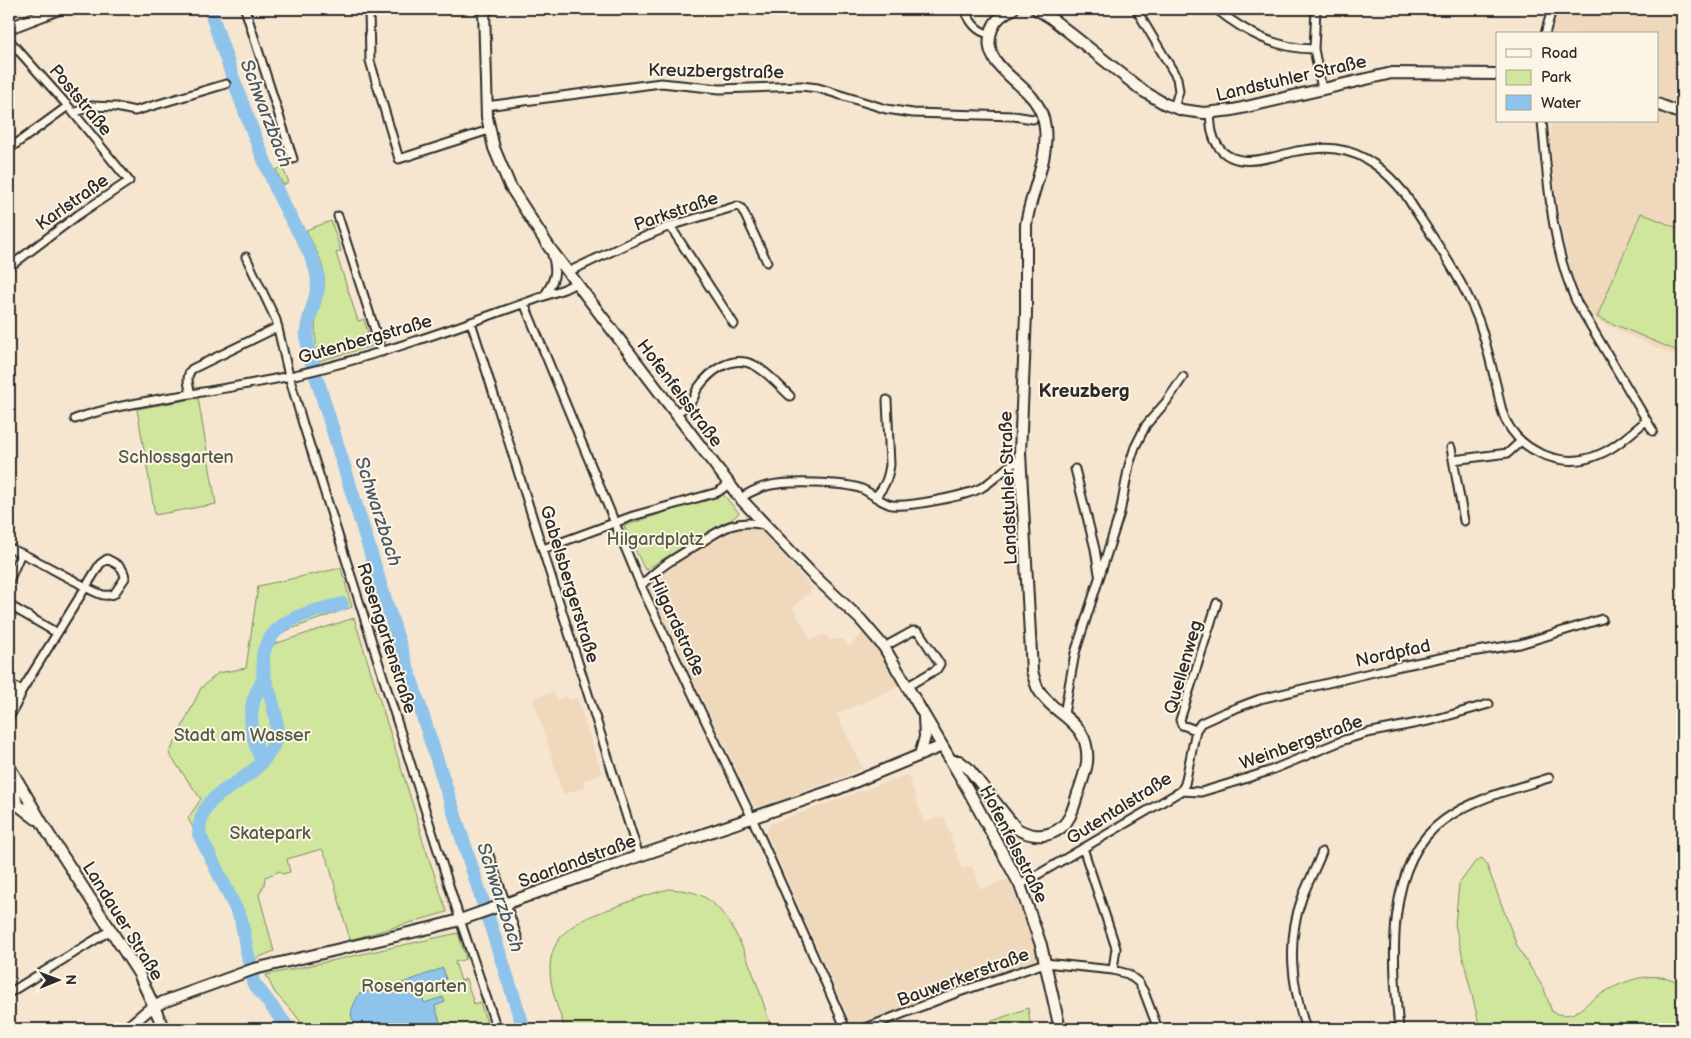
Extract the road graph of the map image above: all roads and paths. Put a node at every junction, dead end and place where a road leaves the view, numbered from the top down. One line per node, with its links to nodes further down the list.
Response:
1 (59, 9): 12 (main road)
2 (245, 9): 31 (street)
3 (369, 9): 29 (street)
4 (488, 9): 22 (main road, Hofenfelsstraße)
5 (964, 9): 14 (street)
6 (1013, 9): 14 (main road)
7 (1039, 9): 23 (main road, Landstuhler Straße)
8 (1136, 9): 23 (street)
9 (1216, 9): 16 (street)
10 (1316, 9): 16 (street)
11 (1552, 9): 13 (street)
12 (9, 28)
13 (1546, 32)
14 (990, 34): 59 (main road, Landstuhler Straße)
15 (9, 40): 21 (street, Poststraße)
16 (1314, 49): 19 (street)
17 (1496, 74): 19 (main road, Landstuhler Straße)
18 (226, 84): 24 (street)
19 (1322, 89): 25 (main road, Landstuhler Straße)
20 (1658, 104): 26 (main road)
21 (68, 106): 24 (street, Poststraße); 30 (street)
22 (486, 106): 27 (street, Kreuzbergstraße); 29 (main road, Hofenfelsstraße)
23 (1174, 108): 25 (main road, Landstuhler Straße)
24 (74, 113): 32 (street, Poststraße)
25 (1210, 113): 56 (street)
26 (1680, 115)
27 (1033, 119)
28 (1542, 122): 54 (street)
29 (489, 130): 35 (main road, Hofenfelsstraße)
30 (9, 149)
31 (293, 159)
32 (129, 181): 38 (street, Karlstraße)
33 (338, 216): 46 (street)
34 (670, 226): 37 (street, Parkstraße); 39 (street, Parkstraße); 44 (street)
35 (550, 247): 39 (main road, Hofenfelsstraße); 41 (street)
36 (246, 257): 45 (street, Rosengartenstraße)
37 (767, 262)
38 (9, 267)
39 (568, 272): 40 (main road, Hofenfelsstraße)
40 (576, 283): 41 (street, Gutenbergstraße); 52 (main road, Hofenfelsstraße)
41 (544, 296): 42 (street, Gutenbergstraße)
42 (524, 303): 43 (street, Gutenbergstraße); 65 (street, Hilgardstraße)
43 (471, 322): 46 (street, Gutenbergstraße); 68 (street, Gabelsbergerstraße)
44 (734, 324)
45 (278, 327): 47 (street, Rosengartenstraße); 49 (street)
46 (382, 352): 47 (street, Gutenbergstraße)
47 (289, 376): 49 (street, Gutenbergstraße); 103 (street, Rosengartenstraße)
48 (1183, 377): 70 (street)
49 (191, 394): 53 (street, Gutenbergstraße)
50 (790, 396): 52 (street)
51 (888, 400): 62 (street)
52 (675, 414): 61 (main road, Hofenfelsstraße)
53 (75, 419)
54 (1646, 421): 55 (street); 56 (street)
55 (1653, 431)
56 (1521, 441): 58 (street)
57 (1450, 448): 58 (street)
58 (1453, 460): 64 (street)
59 (1020, 461): 62 (street); 83 (main road, Landstuhler Straße)
60 (1075, 468): 70 (street)
61 (729, 484): 63 (main road, Hofenfelsstraße); 65 (street)
62 (875, 497): 63 (street)
63 (740, 498): 66 (main road, Hofenfelsstraße)
64 (1464, 521)
65 (615, 522): 68 (street); 72 (street, Hilgardstraße)
66 (764, 525): 72 (street); 78 (main road, Hofenfelsstraße)
67 (9, 548): 69 (street)
68 (543, 549): 100 (street, Gabelsbergerstraße)
69 (21, 553): 71 (street); 73 (street)
70 (1100, 576): 83 (street)
71 (9, 581)
72 (641, 586): 95 (street, Hilgardstraße)
73 (86, 587): 73 (street); 77 (street)
74 (1217, 603): 86 (street, Quellenweg)
75 (9, 606): 77 (street)
76 (1602, 619): 86 (street, Nordpfad)
77 (57, 633): 81 (street)
78 (884, 647): 80 (main road, Hofenfelsstraße); 80 (street)
79 (9, 685): 81 (main road)
80 (908, 686): 85 (main road, Hofenfelsstraße)
81 (19, 695): 84 (main road)
82 (1489, 704): 93 (street, Weinbergstraße)
83 (1064, 714): 89 (main road, Landstuhler Straße)
84 (9, 715)
85 (924, 716): 87 (main road, Hofenfelsstraße); 88 (main road)
86 (1196, 730): 93 (street, Gutentalstraße)
87 (942, 746): 88 (main road, Saarlandstraße); 89 (main road, Hofenfelsstraße)
88 (920, 755): 95 (main road, Saarlandstraße)
89 (951, 761): 101 (main road, Hofenfelsstraße)
90 (9, 766): 96 (main road, Landauer Straße)
91 (9, 770): 94 (main road)
92 (1549, 778): 118 (street)
93 (1181, 791): 97 (street, Gutentalstraße)
94 (13, 801): 96 (main road, Landauer Straße)
95 (752, 818): 100 (main road, Saarlandstraße); 113 (street, Hilgardstraße)
96 (48, 833): 104 (main road, Landauer Straße)
97 (1083, 848): 101 (street, Gutentalstraße); 107 (street)
98 (1322, 852): 117 (street)
99 (489, 855): 102 (street)
100 (639, 856): 102 (main road, Saarlandstraße)
101 (1020, 885): 106 (main road, Hofenfelsstraße)
102 (503, 905): 103 (main road, Saarlandstraße); 105 (street)
103 (460, 920): 109 (main road, Saarlandstraße); 112 (street, Rosengartenstraße)
104 (111, 930): 108 (street); 109 (main road, Landauer Straße)
105 (518, 939)
106 (1045, 963): 107 (street); 114 (street, Bauwerkerstraße); 115 (main road, Hofenfelsstraße)
107 (1113, 970): 116 (street)
108 (9, 993)
109 (155, 1006): 110 (main road, Saarlandstraße); 111 (main road, Landauer Straße)
110 (126, 1029)
111 (164, 1029)
112 (498, 1029)
113 (846, 1029)
114 (863, 1029)
115 (1060, 1029)
116 (1158, 1029)
117 (1306, 1029)
118 (1399, 1029)

